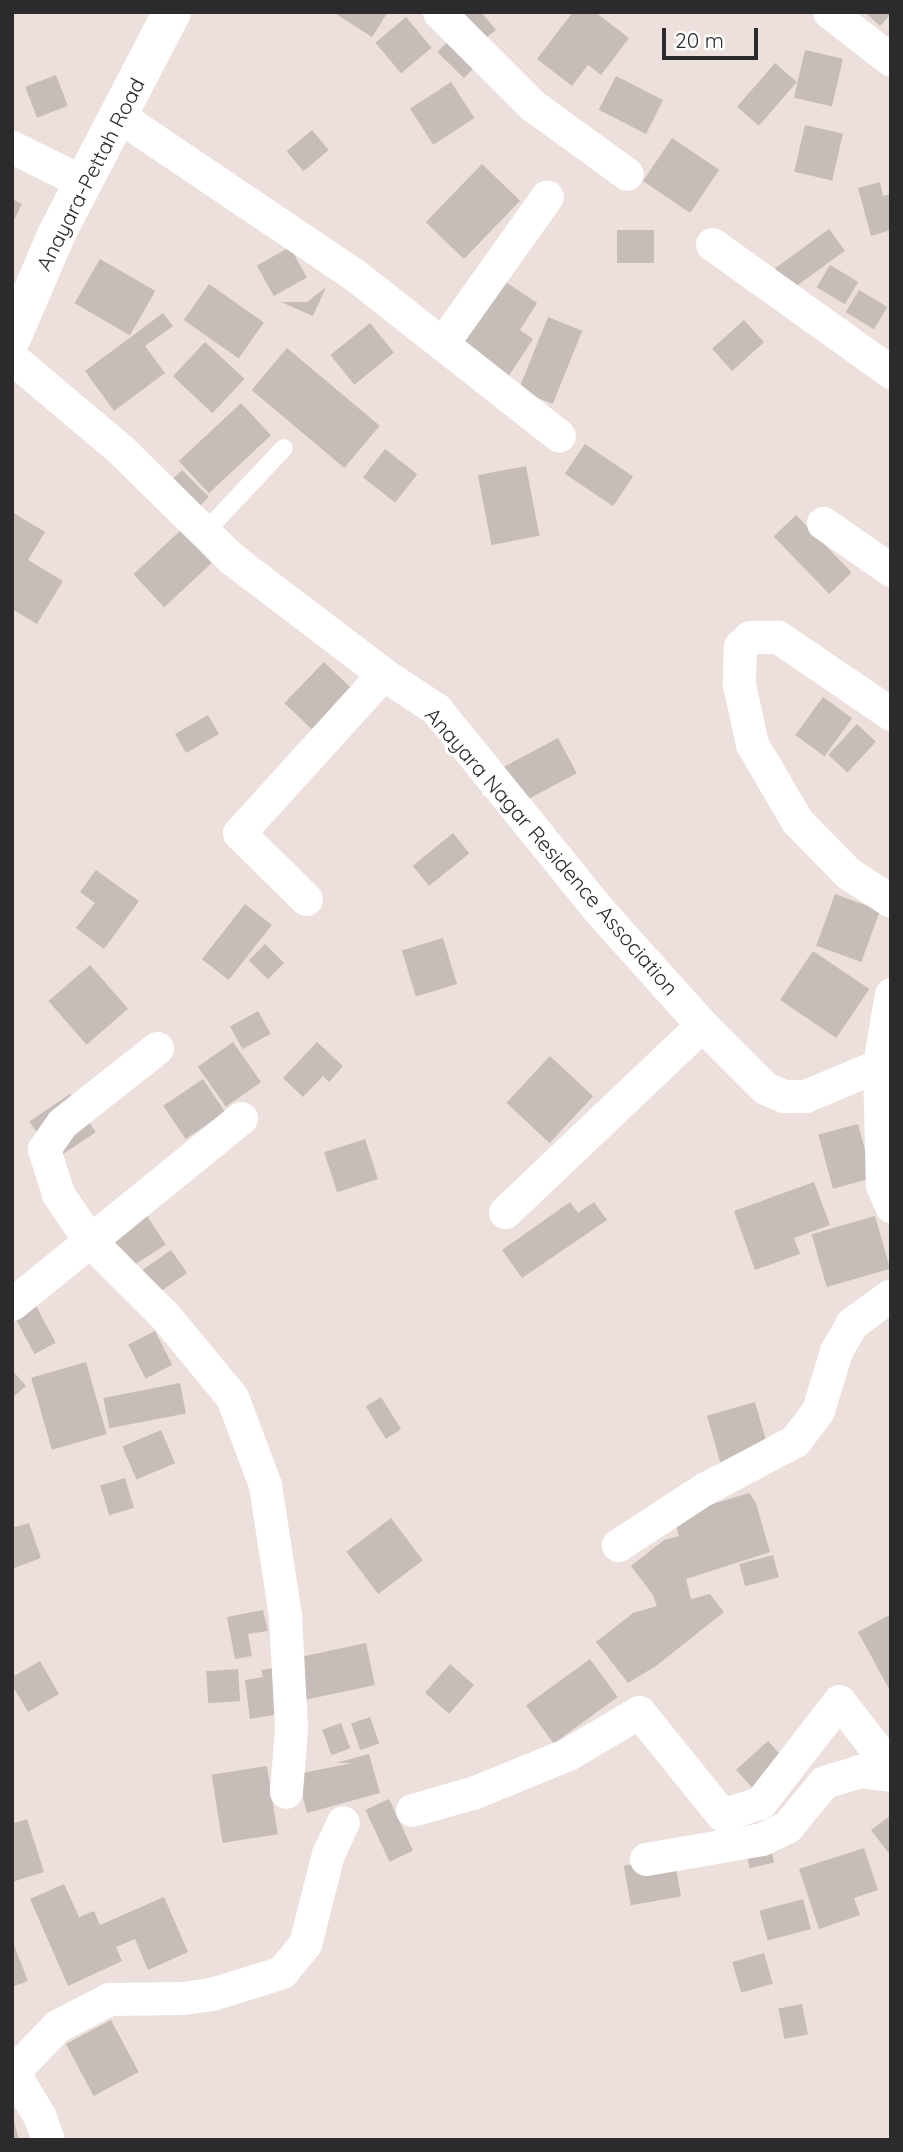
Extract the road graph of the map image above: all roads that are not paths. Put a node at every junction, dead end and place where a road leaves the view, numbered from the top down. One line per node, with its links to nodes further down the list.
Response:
1 (172, 12): 5 (main road, Anayara-Pettah Road)
2 (439, 12): 7 (street)
3 (830, 12): 4 (street)
4 (891, 60)
5 (119, 116): 8 (main road, Anayara-Pettah Road); 12 (street)
6 (12, 147): 8 (street)
7 (627, 174)
8 (85, 183): 11 (main road, Anayara-Pettah Road)
9 (547, 196): 12 (street)
10 (712, 244): 14 (street)
11 (12, 338)
12 (442, 344): 15 (street)
13 (12, 358): 18 (street, Anayara Nagar Residence Association)
14 (891, 372)
15 (559, 436)
16 (284, 448): 18 (lane)
17 (823, 523): 19 (street)
18 (205, 532): 20 (street, Anayara Nagar Residence Association)
19 (891, 570)
20 (383, 674): 22 (street); 25 (street, Anayara Nagar Residence Association)
21 (891, 713): 23 (street)
22 (306, 899)
23 (891, 901)
24 (891, 994): 27 (street)
25 (702, 1025): 27 (street, Anayara Nagar Residence Association); 30 (street)
26 (157, 1048): 31 (street)
27 (879, 1065): 29 (street)
28 (241, 1118): 31 (street)
29 (891, 1206)
30 (505, 1212)
31 (90, 1241): 33 (street); 37 (street)
32 (891, 1294): 34 (street)
33 (12, 1304)
34 (618, 1545)
35 (891, 1768): 38 (street)
36 (891, 1775): 40 (street)
37 (286, 1793)
38 (412, 1811)
39 (343, 1822): 41 (street)
40 (646, 1859)
41 (12, 2073)
42 (12, 2082): 43 (street)
43 (48, 2140)

